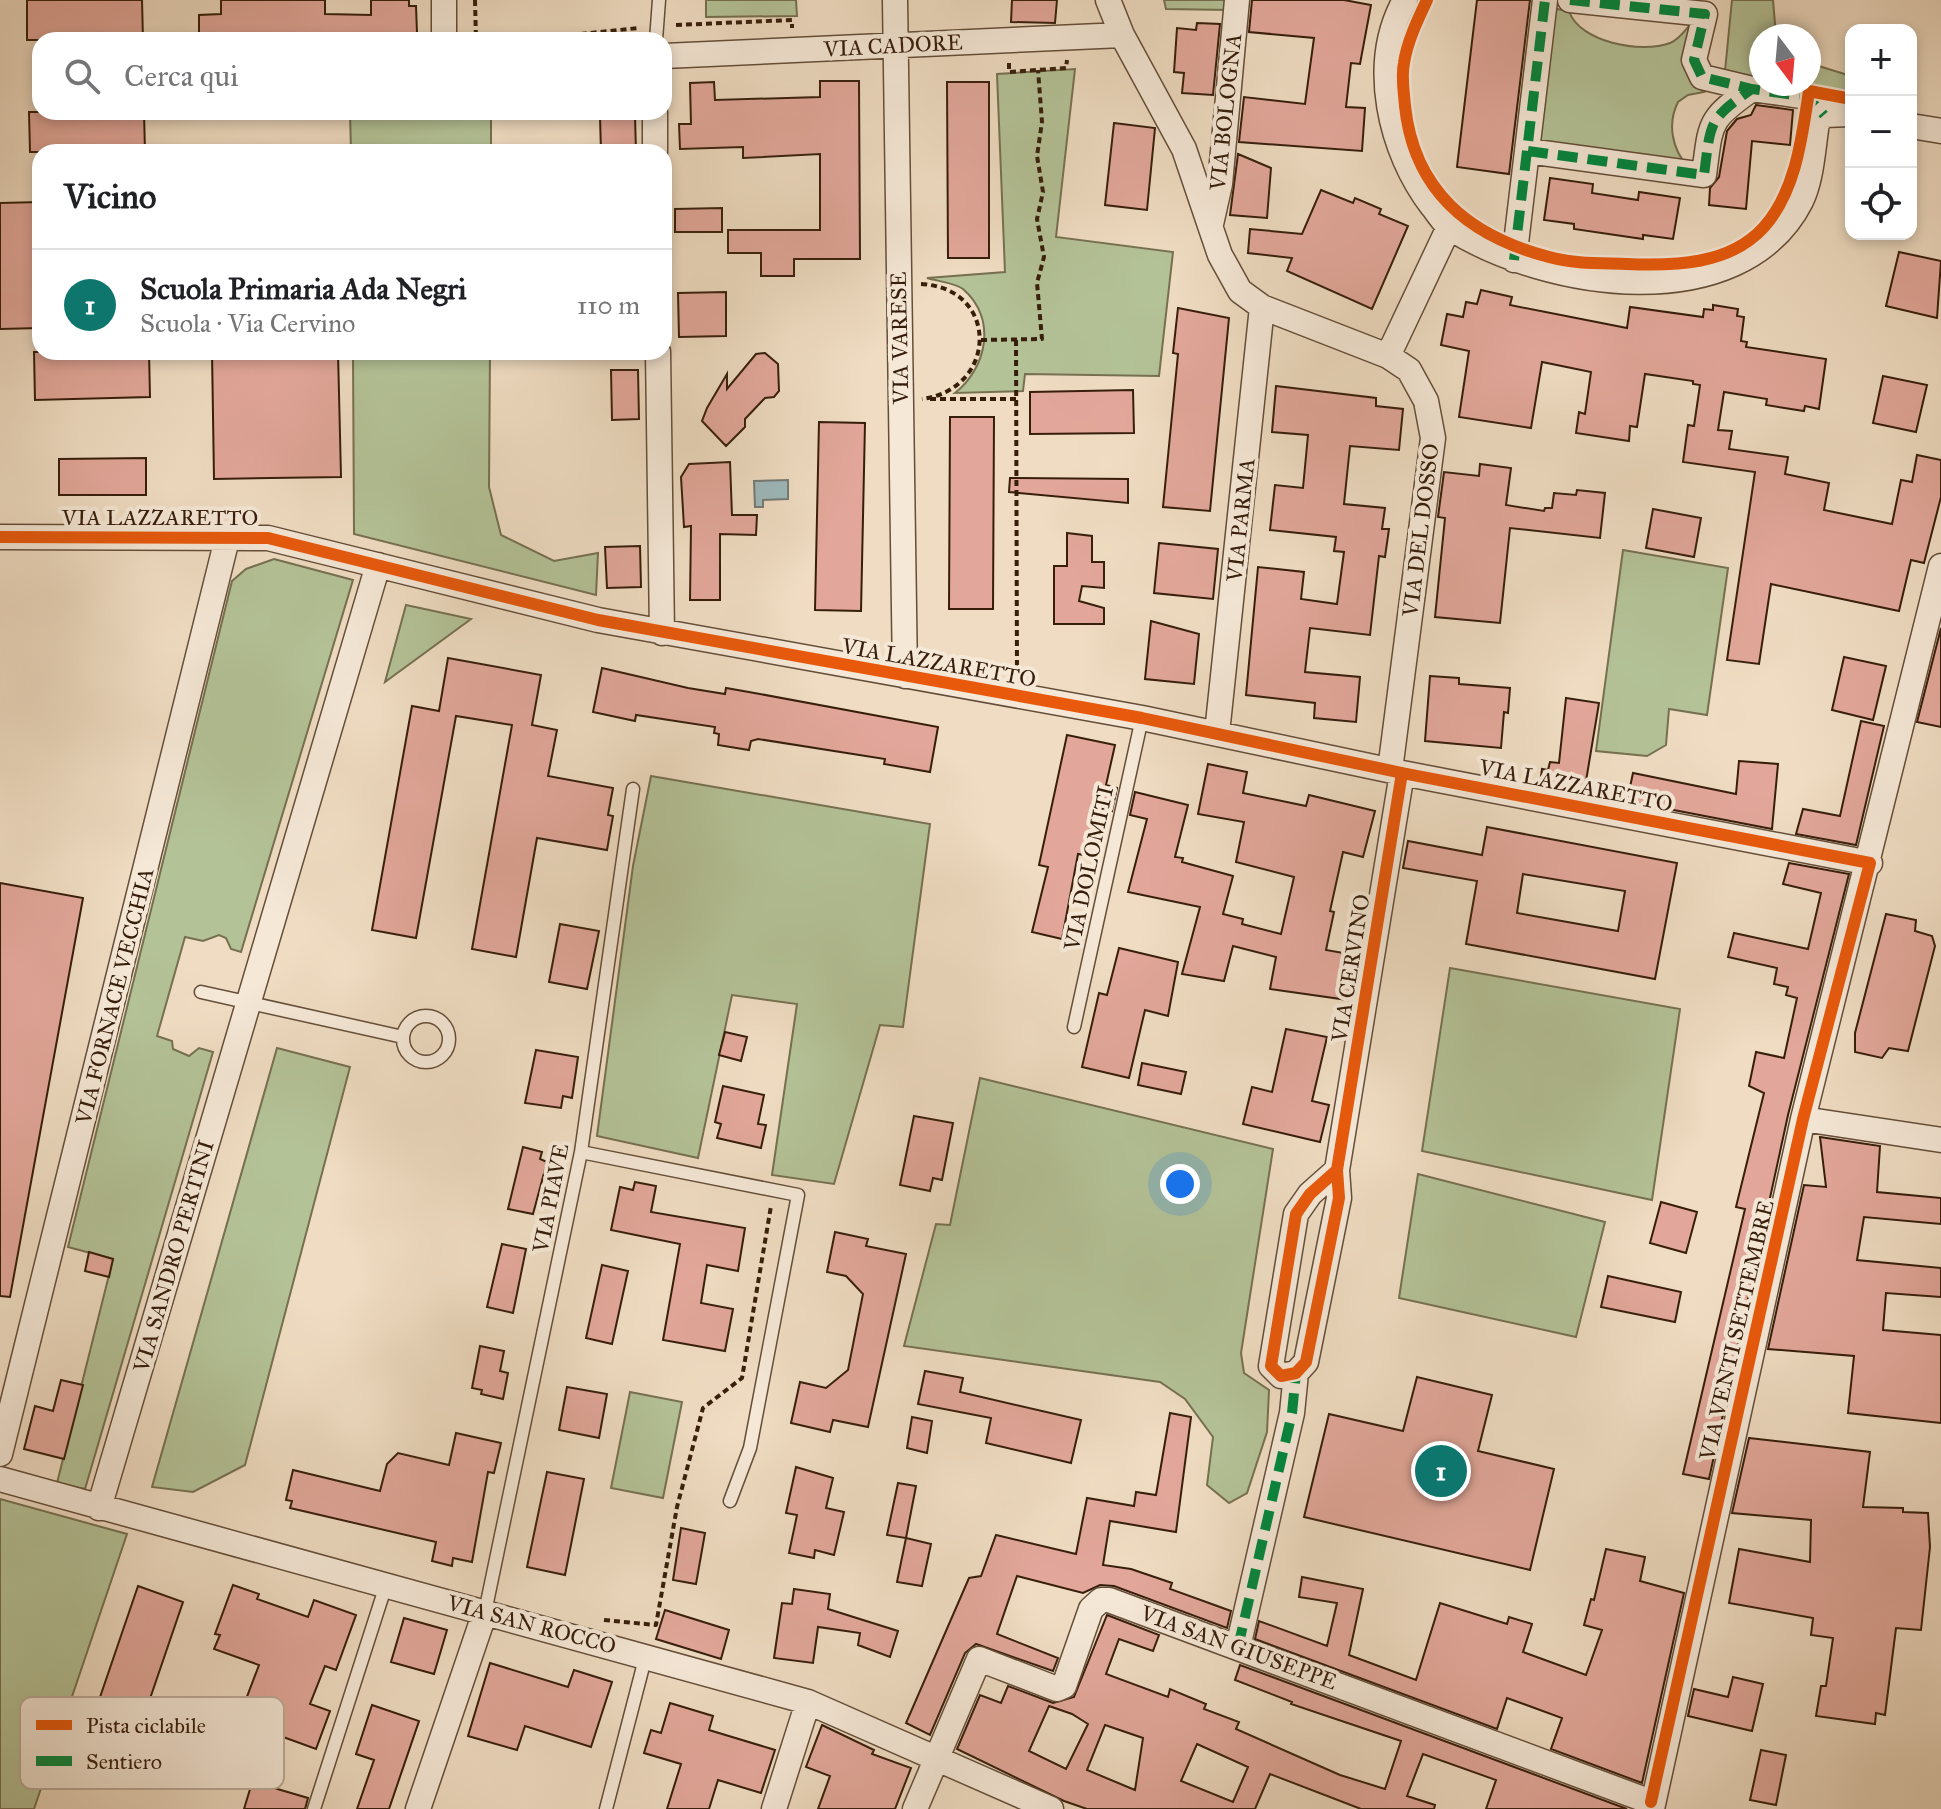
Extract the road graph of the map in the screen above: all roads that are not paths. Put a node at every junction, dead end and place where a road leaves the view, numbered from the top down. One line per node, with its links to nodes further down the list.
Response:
1 (444, 0): 10 (street)
2 (659, 0): 11 (lane)
3 (895, 0): 13 (street, VIA VARESE)
4 (1108, 0): 12 (street, VIA DEL DOSSO)
5 (1237, 0): 25 (street, VIA BOLOGNA)
6 (1405, 0): 26 (street)
7 (1545, 0): 24 (street)
8 (1570, 0): 9 (street)
9 (1706, 7): 15 (street)
10 (444, 32)
11 (657, 32)
12 (1122, 35): 13 (street, VIA CADORE); 25 (street, VIA DEL DOSSO)
13 (895, 45): 14 (street, VIA CADORE); 37 (street, VIA VARESE)
14 (672, 56)
15 (1749, 88)
16 (1749, 91): 24 (street)
17 (1801, 96): 19 (street)
18 (1845, 114): 19 (street)
19 (1824, 115): 27 (street)
20 (655, 120): 23 (street)
21 (1917, 127): 22 (street)
22 (1941, 131)
23 (655, 144)
24 (1528, 151): 27 (street)
25 (1211, 224): 28 (street, VIA DEL DOSSO)
26 (1449, 227): 27 (street); 29 (street)
27 (1514, 260)
28 (1262, 307): 29 (street, VIA DEL DOSSO); 39 (street, VIA PARMA)
29 (1388, 356): 40 (street, VIA DEL DOSSO)
30 (658, 360): 36 (street)
31 (0, 537): 32 (street, VIA LAZZARETTO)
32 (227, 539): 33 (street, VIA LAZZARETTO); 52 (street, VIA FORNACE VECCHIA)
33 (378, 565): 36 (street, VIA LAZZARETTO); 44 (street, VIA SANDRO PERTINI)
34 (1941, 566): 35 (street, VIA VENTI SETTEMBRE)
35 (1935, 617): 42 (street, VIA VENTI SETTEMBRE)
36 (662, 633): 37 (street, VIA LAZZARETTO)
37 (905, 676): 38 (street, VIA LAZZARETTO)
38 (1142, 718): 39 (street, VIA LAZZARETTO); 45 (lane, VIA DOLOMITI)
39 (1217, 733): 40 (street, VIA LAZZARETTO)
40 (1396, 771): 42 (street, VIA LAZZARETTO); 50 (street, VIA CERVINO)
41 (633, 789): 49 (lane, VIA PIAVE)
42 (1870, 863): 47 (street, VIA VENTI SETTEMBRE)
43 (201, 992): 44 (lane)
44 (248, 1004): 46 (lane); 55 (street, VIA SANDRO PERTINI)
45 (1074, 1027)
46 (403, 1037)
47 (1803, 1119): 48 (street); 62 (street, VIA VENTI SETTEMBRE)
48 (1941, 1140)
49 (581, 1152): 54 (lane); 57 (lane, VIA PIAVE)
50 (1337, 1170): 51 (street, VIA CERVINO); 51 (street)
51 (1296, 1373): 58 (street, VIA CERVINO)
52 (0, 1454)
53 (0, 1479): 55 (street, VIA SAN ROCCO)
54 (730, 1501)
55 (99, 1508): 56 (street, VIA SAN ROCCO)
56 (386, 1585): 57 (street, VIA SAN ROCCO); 63 (lane)
57 (485, 1612): 59 (street, VIA SAN ROCCO); 64 (street)
58 (1238, 1647): 61 (street, VIA SAN GIUSEPPE); 62 (street, VIA SAN GIUSEPPE)
59 (646, 1655): 60 (street, VIA SAN ROCCO); 65 (lane)
60 (808, 1702): 61 (street, VIA SAN ROCCO); 66 (street)
61 (936, 1757): 67 (street); 68 (street, VIA SAN ROCCO)
62 (1652, 1806)
63 (314, 1809)
64 (418, 1809)
65 (606, 1809)
66 (774, 1809)
67 (915, 1809)
68 (1051, 1809)

